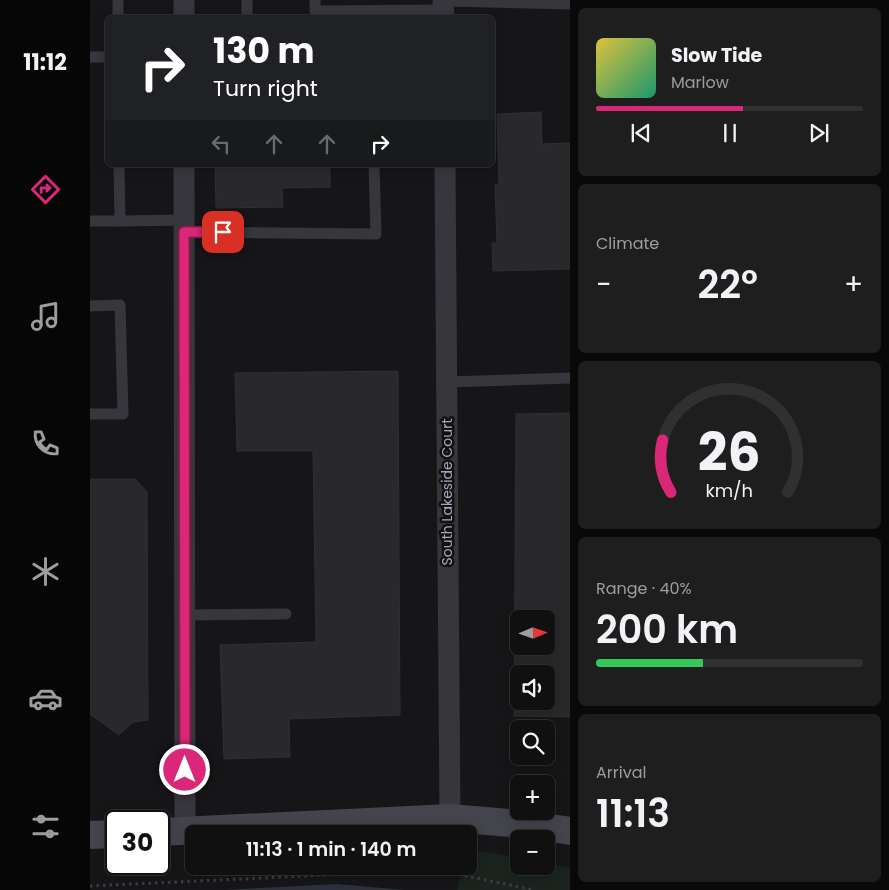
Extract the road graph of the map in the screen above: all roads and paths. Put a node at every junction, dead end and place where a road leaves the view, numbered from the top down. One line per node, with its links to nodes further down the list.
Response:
1 (118, 0): 7 (lane)
2 (184, 0): 8 (street)
3 (247, 0): 9 (lane)
4 (315, 0): 6 (lane)
5 (570, 4): 6 (lane)
6 (444, 7)
7 (118, 15)
8 (184, 15)
9 (247, 15)
10 (90, 57): 11 (lane)
11 (105, 57)
12 (119, 167): 16 (lane)
13 (184, 167): 18 (street)
14 (374, 167): 18 (lane)
15 (445, 167): 21 (street, South Lakeside Court)
16 (120, 220): 17 (lane); 18 (lane)
17 (90, 221)
18 (184, 226): 24 (street)
19 (90, 306): 22 (lane)
20 (570, 378): 21 (lane)
21 (446, 382): 25 (street, South Lakeside Court)
22 (90, 414)
23 (286, 614): 24 (lane)
24 (185, 615): 26 (street)
25 (450, 818): 27 (street); 29 (street)
26 (185, 825)
27 (307, 825)
28 (185, 831): 30 (street)
29 (570, 831)
30 (170, 832)
31 (105, 834): 32 (street)
32 (90, 835)
33 (90, 886): 34 (path)
34 (534, 890)

